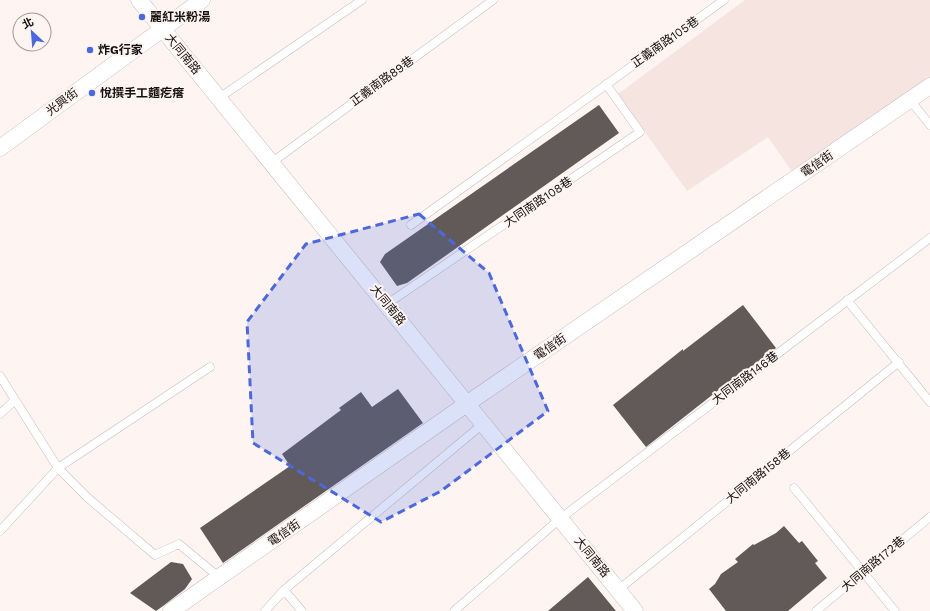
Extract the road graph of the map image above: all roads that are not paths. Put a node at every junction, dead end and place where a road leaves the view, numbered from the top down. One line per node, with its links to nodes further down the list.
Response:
1 (139, 0): 6 (street, 大同南路)
2 (202, 0): 6 (street, 光興街)
3 (362, 0): 9 (lane)
4 (493, 0): 13 (lane, 正義南路89巷)
5 (724, 0): 7 (lane, 正義南路105巷)
6 (162, 29): 9 (street, 大同南路); 12 (street, 光興街)
7 (606, 84): 14 (lane, 正義南路105巷); 17 (lane, 大同南路108巷)
8 (930, 86): 10 (street, 電信街)
9 (219, 98): 13 (street, 大同南路)
10 (910, 100): 11 (lane); 23 (street, 電信街)
11 (930, 125)
12 (0, 148)
13 (271, 163): 17 (street, 大同南路)
14 (411, 225)
15 (930, 238): 16 (lane, 大同南路146巷)
16 (847, 300): 18 (lane); 29 (lane, 大同南路146巷)
17 (387, 304): 23 (street, 大同南路)
18 (899, 362): 22 (lane); 34 (lane, 大同南路158巷)
19 (210, 367): 26 (lane)
20 (0, 376): 21 (lane)
21 (15, 400): 24 (lane); 26 (lane)
22 (930, 402)
23 (468, 403): 25 (street, 大同南路); 32 (street, 電信街)
24 (0, 414)
25 (484, 423): 29 (street, 大同南路); 33 (lane)
26 (58, 468): 30 (lane); 32 (lane)
27 (794, 488): 31 (lane)
28 (930, 517): 31 (lane, 大同南路172巷)
29 (561, 518): 34 (street, 大同南路); 38 (lane, 大同南路146巷)
30 (0, 531)
31 (864, 572): 40 (lane, 大同南路172巷); 41 (lane)
32 (220, 578): 35 (street, 電信街)
33 (284, 590): 36 (lane); 37 (lane)
34 (618, 590): 39 (street, 大同南路)
35 (171, 611)
36 (265, 611)
37 (302, 611)
38 (454, 611)
39 (635, 611)
40 (816, 611)
41 (895, 611)

